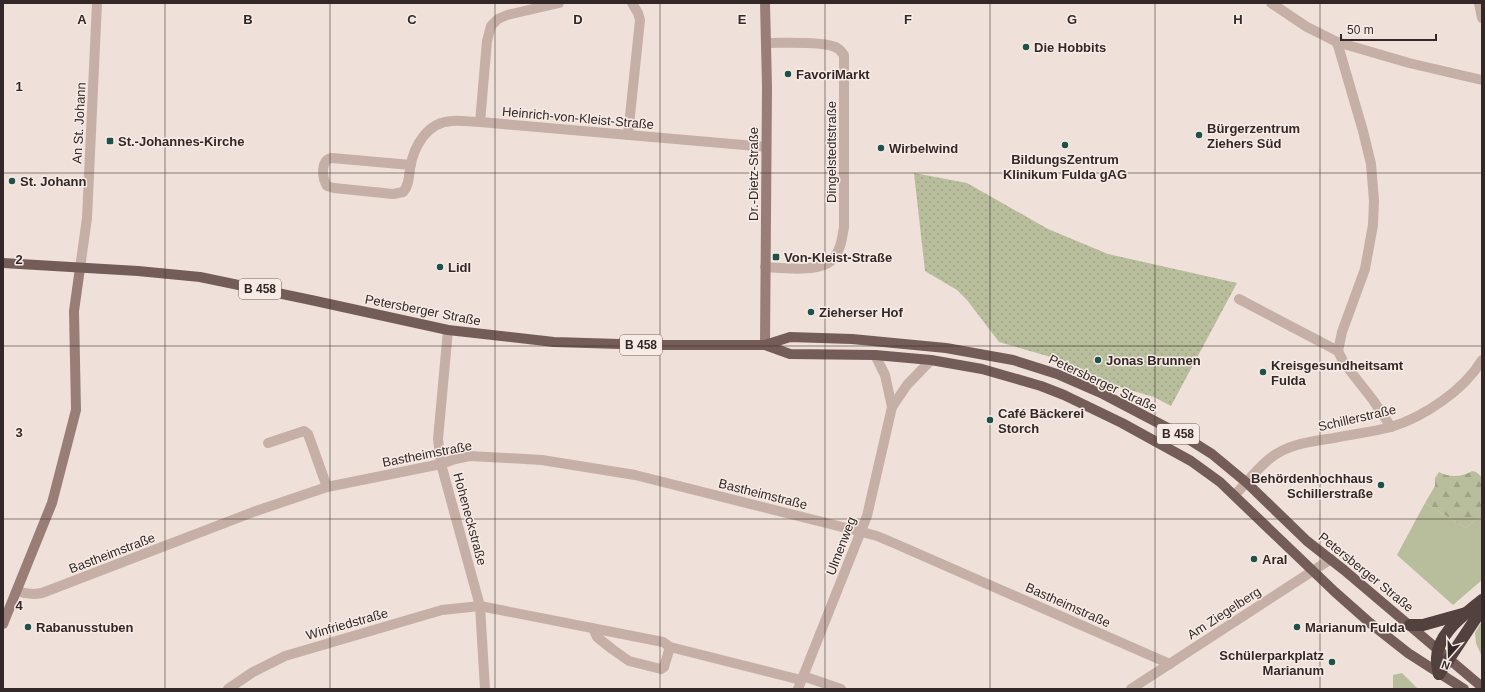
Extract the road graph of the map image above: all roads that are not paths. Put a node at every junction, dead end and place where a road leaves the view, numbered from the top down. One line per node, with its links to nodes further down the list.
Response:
1 (97, 3): 17 (street, An St. Johann)
2 (559, 3): 11 (street)
3 (632, 3): 12 (street)
4 (765, 3): 9 (main road, Dr.-Dietz-Straße)
5 (1271, 3): 8 (street)
6 (1479, 3): 7 (street)
7 (1482, 18)
8 (1337, 42): 10 (street); 21 (street)
9 (766, 43): 13 (main road, Dr.-Dietz-Straße); 16 (street, Dingelstedtstraße)
10 (1482, 80)
11 (480, 122): 12 (street, Heinrich-von-Kleist-Straße); 14 (street, Heinrich-von-Kleist-Straße)
12 (628, 135): 13 (street, Heinrich-von-Kleist-Straße)
13 (766, 147): 16 (main road, Dr.-Dietz-Straße)
14 (411, 165): 14 (street, Heinrich-von-Kleist-Straße)
15 (3, 263): 17 (main road, B 458)
16 (765, 267): 20 (main road, Dr.-Dietz-Straße)
17 (80, 268): 19 (main road, Petersberger Straße / B 458); 35 (main road)
18 (1239, 299): 21 (street)
19 (448, 330): 20 (main road, Petersberger Straße / B 458); 28 (street, Hoheneckstraße)
20 (765, 345): 22 (main road, Petersberger Straße / B 458); 29 (main road, Petersberger Straße / B 458)
21 (1338, 351): 26 (street)
22 (875, 355): 23 (main road, Petersberger Straße / B 458); 25 (street, Ulmenweg)
23 (931, 360): 25 (street, Ulmenweg); 31 (main road, Petersberger Straße / B 458)
24 (1482, 360): 26 (street, Schillerstraße)
25 (892, 407): 32 (street, Ulmenweg)
26 (1391, 427): 29 (street, Schillerstraße)
27 (268, 443): 30 (street)
28 (442, 464): 30 (street, Bastheimstraße); 32 (street, Bastheimstraße); 37 (street, Hoheneckstraße)
29 (1247, 483): 31 (street, Schillerstraße); 33 (main road, Petersberger Straße / B 458)
30 (327, 487): 35 (street, Bastheimstraße)
31 (1235, 495): 34 (main road, Petersberger Straße / B 458)
32 (862, 532): 46 (street, Bastheimstraße); 48 (street, Ulmenweg)
33 (1330, 559): 34 (street, Am Ziegelberg); 41 (main road, Petersberger Straße / B 458)
34 (1313, 570): 46 (street, Am Ziegelberg); 47 (main road, Petersberger Straße / B 458)
35 (17, 591): 40 (main road)
36 (1482, 600): 39 (highway)
37 (480, 606): 42 (street, Winfriedstraße); 50 (street, Winfriedstraße); 51 (street, Hoheneckstraße)
38 (1482, 609): 45 (highway)
39 (1468, 612): 41 (highway); 44 (highway)
40 (3, 624)
41 (1410, 625): 44 (main road, Petersberger Straße / B 458)
42 (594, 628): 43 (street, Winfriedstraße); 43 (street)
43 (670, 647): 48 (street, Winfriedstraße)
44 (1438, 650): 45 (main road, Petersberger Straße / B 458); 47 (highway)
45 (1449, 659): 47 (highway); 49 (main road, Petersberger Straße / B 458)
46 (1170, 664): 53 (street, Am Ziegelberg)
47 (1439, 674): 54 (main road, Petersberger Straße / B 458)
48 (801, 682): 52 (street, Winfriedstraße)
49 (1482, 687)
50 (228, 689)
51 (485, 689)
52 (841, 689)
53 (1131, 689)
54 (1464, 689)

